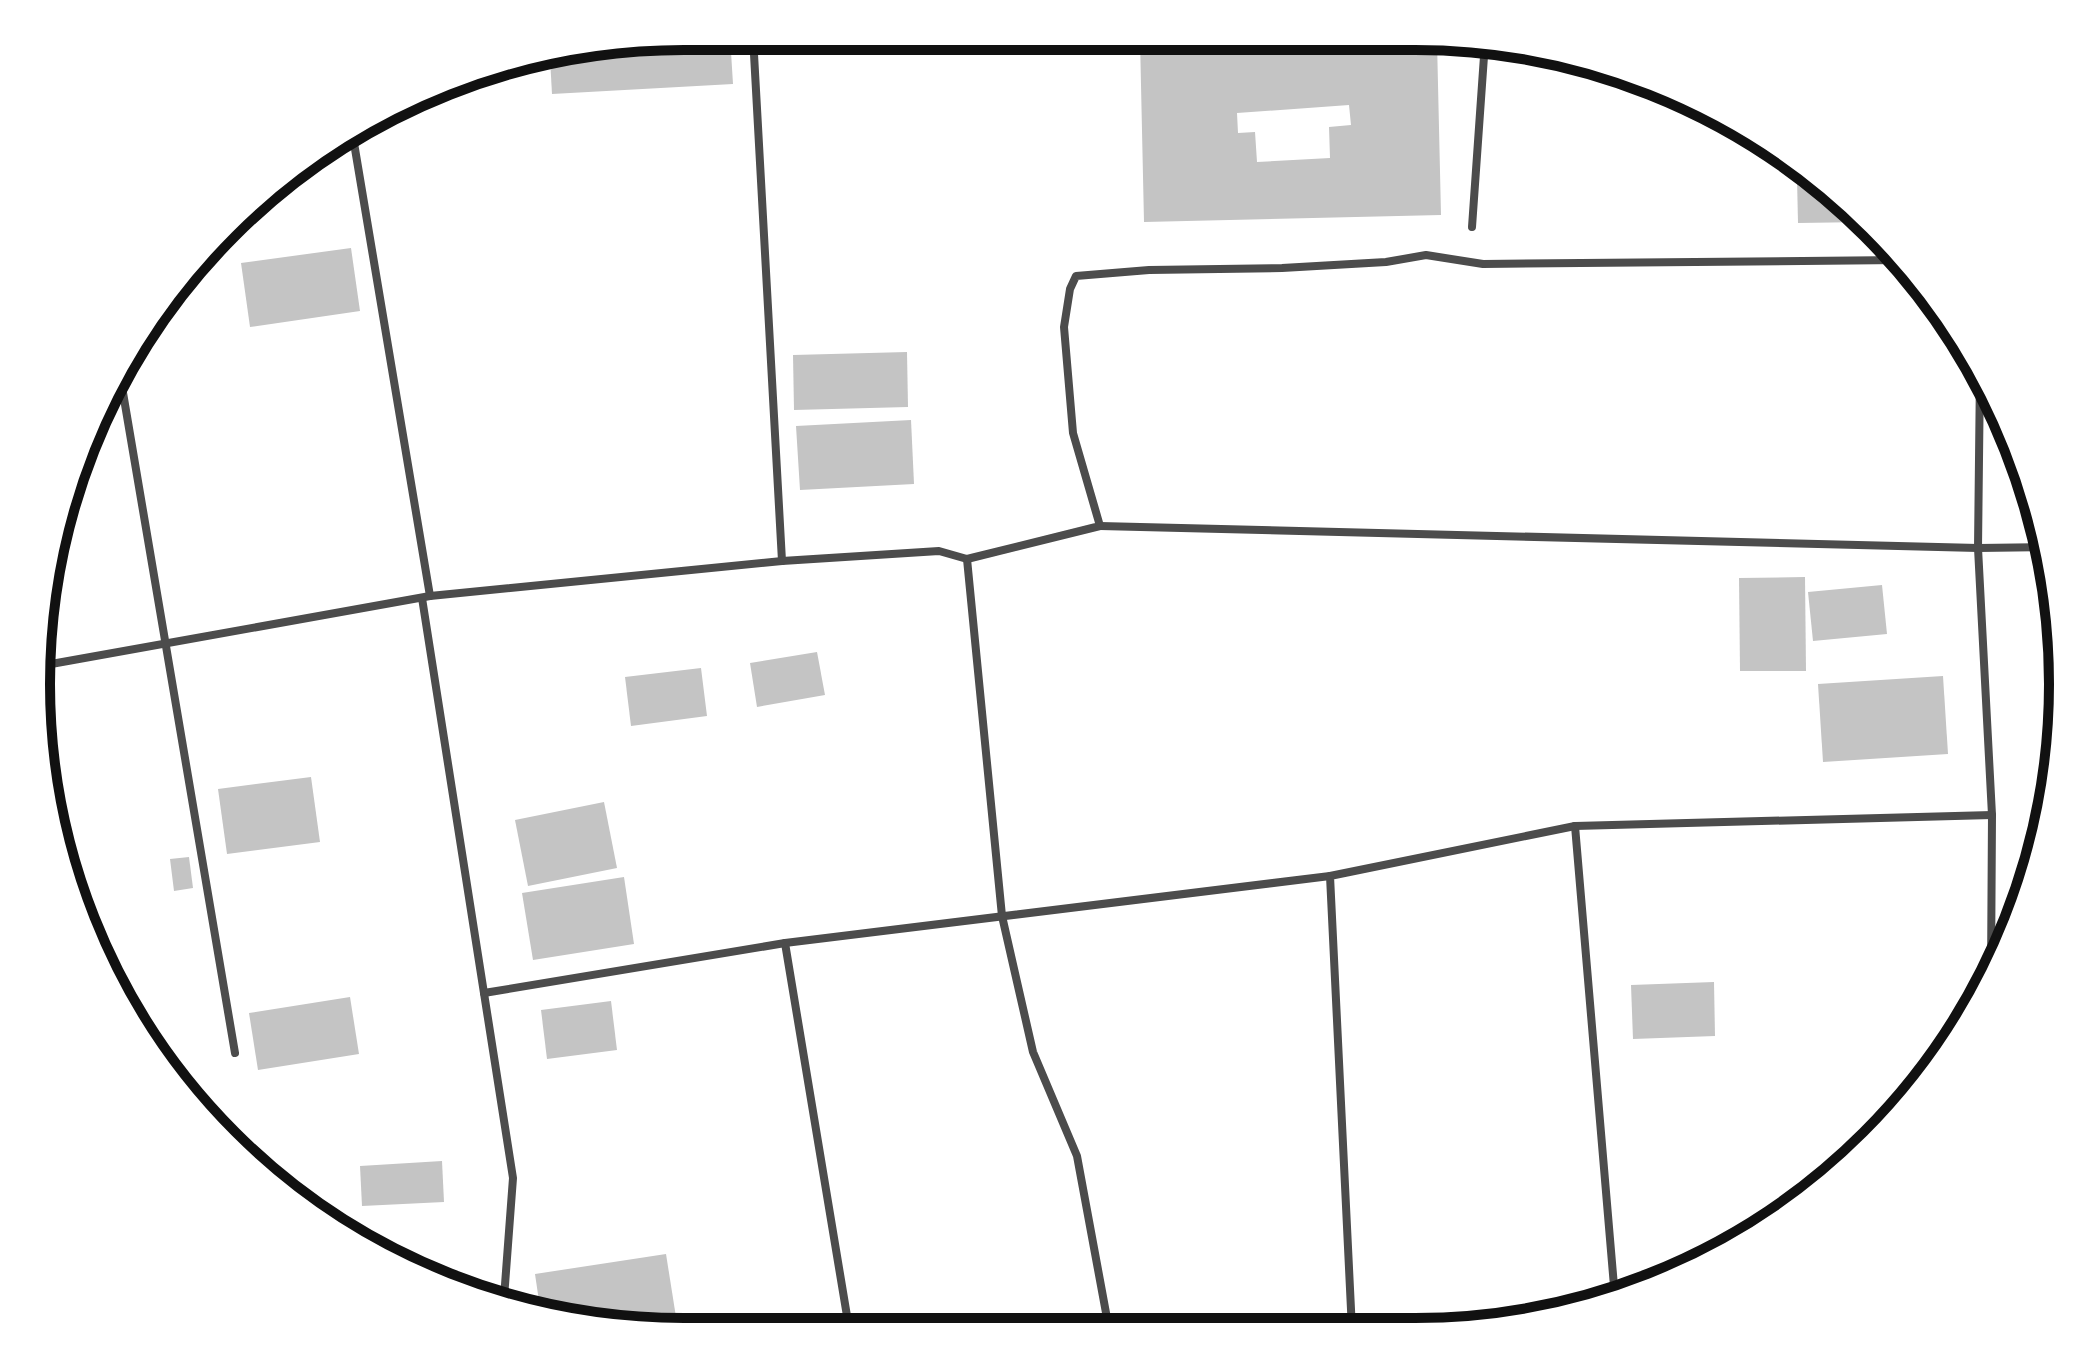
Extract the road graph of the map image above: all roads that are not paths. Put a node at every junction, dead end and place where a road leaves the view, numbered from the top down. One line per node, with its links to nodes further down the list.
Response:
1 (754, 50): 12 (street)
2 (1484, 54): 4 (street)
3 (354, 143): 13 (street)
4 (1472, 227)
5 (1886, 260): 8 (street)
6 (122, 390): 14 (street)
7 (1980, 396): 10 (street)
8 (1100, 526): 10 (street); 11 (street)
9 (2034, 547): 10 (street)
10 (1978, 548): 16 (street)
11 (967, 559): 12 (street); 19 (street)
12 (782, 561): 13 (street)
13 (426, 597): 14 (street); 22 (street)
14 (164, 643): 15 (street); 23 (street)
15 (50, 664)
16 (1992, 815): 17 (street); 21 (street)
17 (1575, 826): 18 (street); 24 (street)
18 (1330, 876): 19 (street); 28 (street)
19 (1002, 916): 20 (street); 27 (street)
20 (785, 943): 22 (street); 26 (street)
21 (1991, 948)
22 (484, 993): 25 (street)
23 (235, 1053)
24 (1614, 1286)
25 (504, 1291)
26 (847, 1318)
27 (1107, 1318)
28 (1351, 1318)

